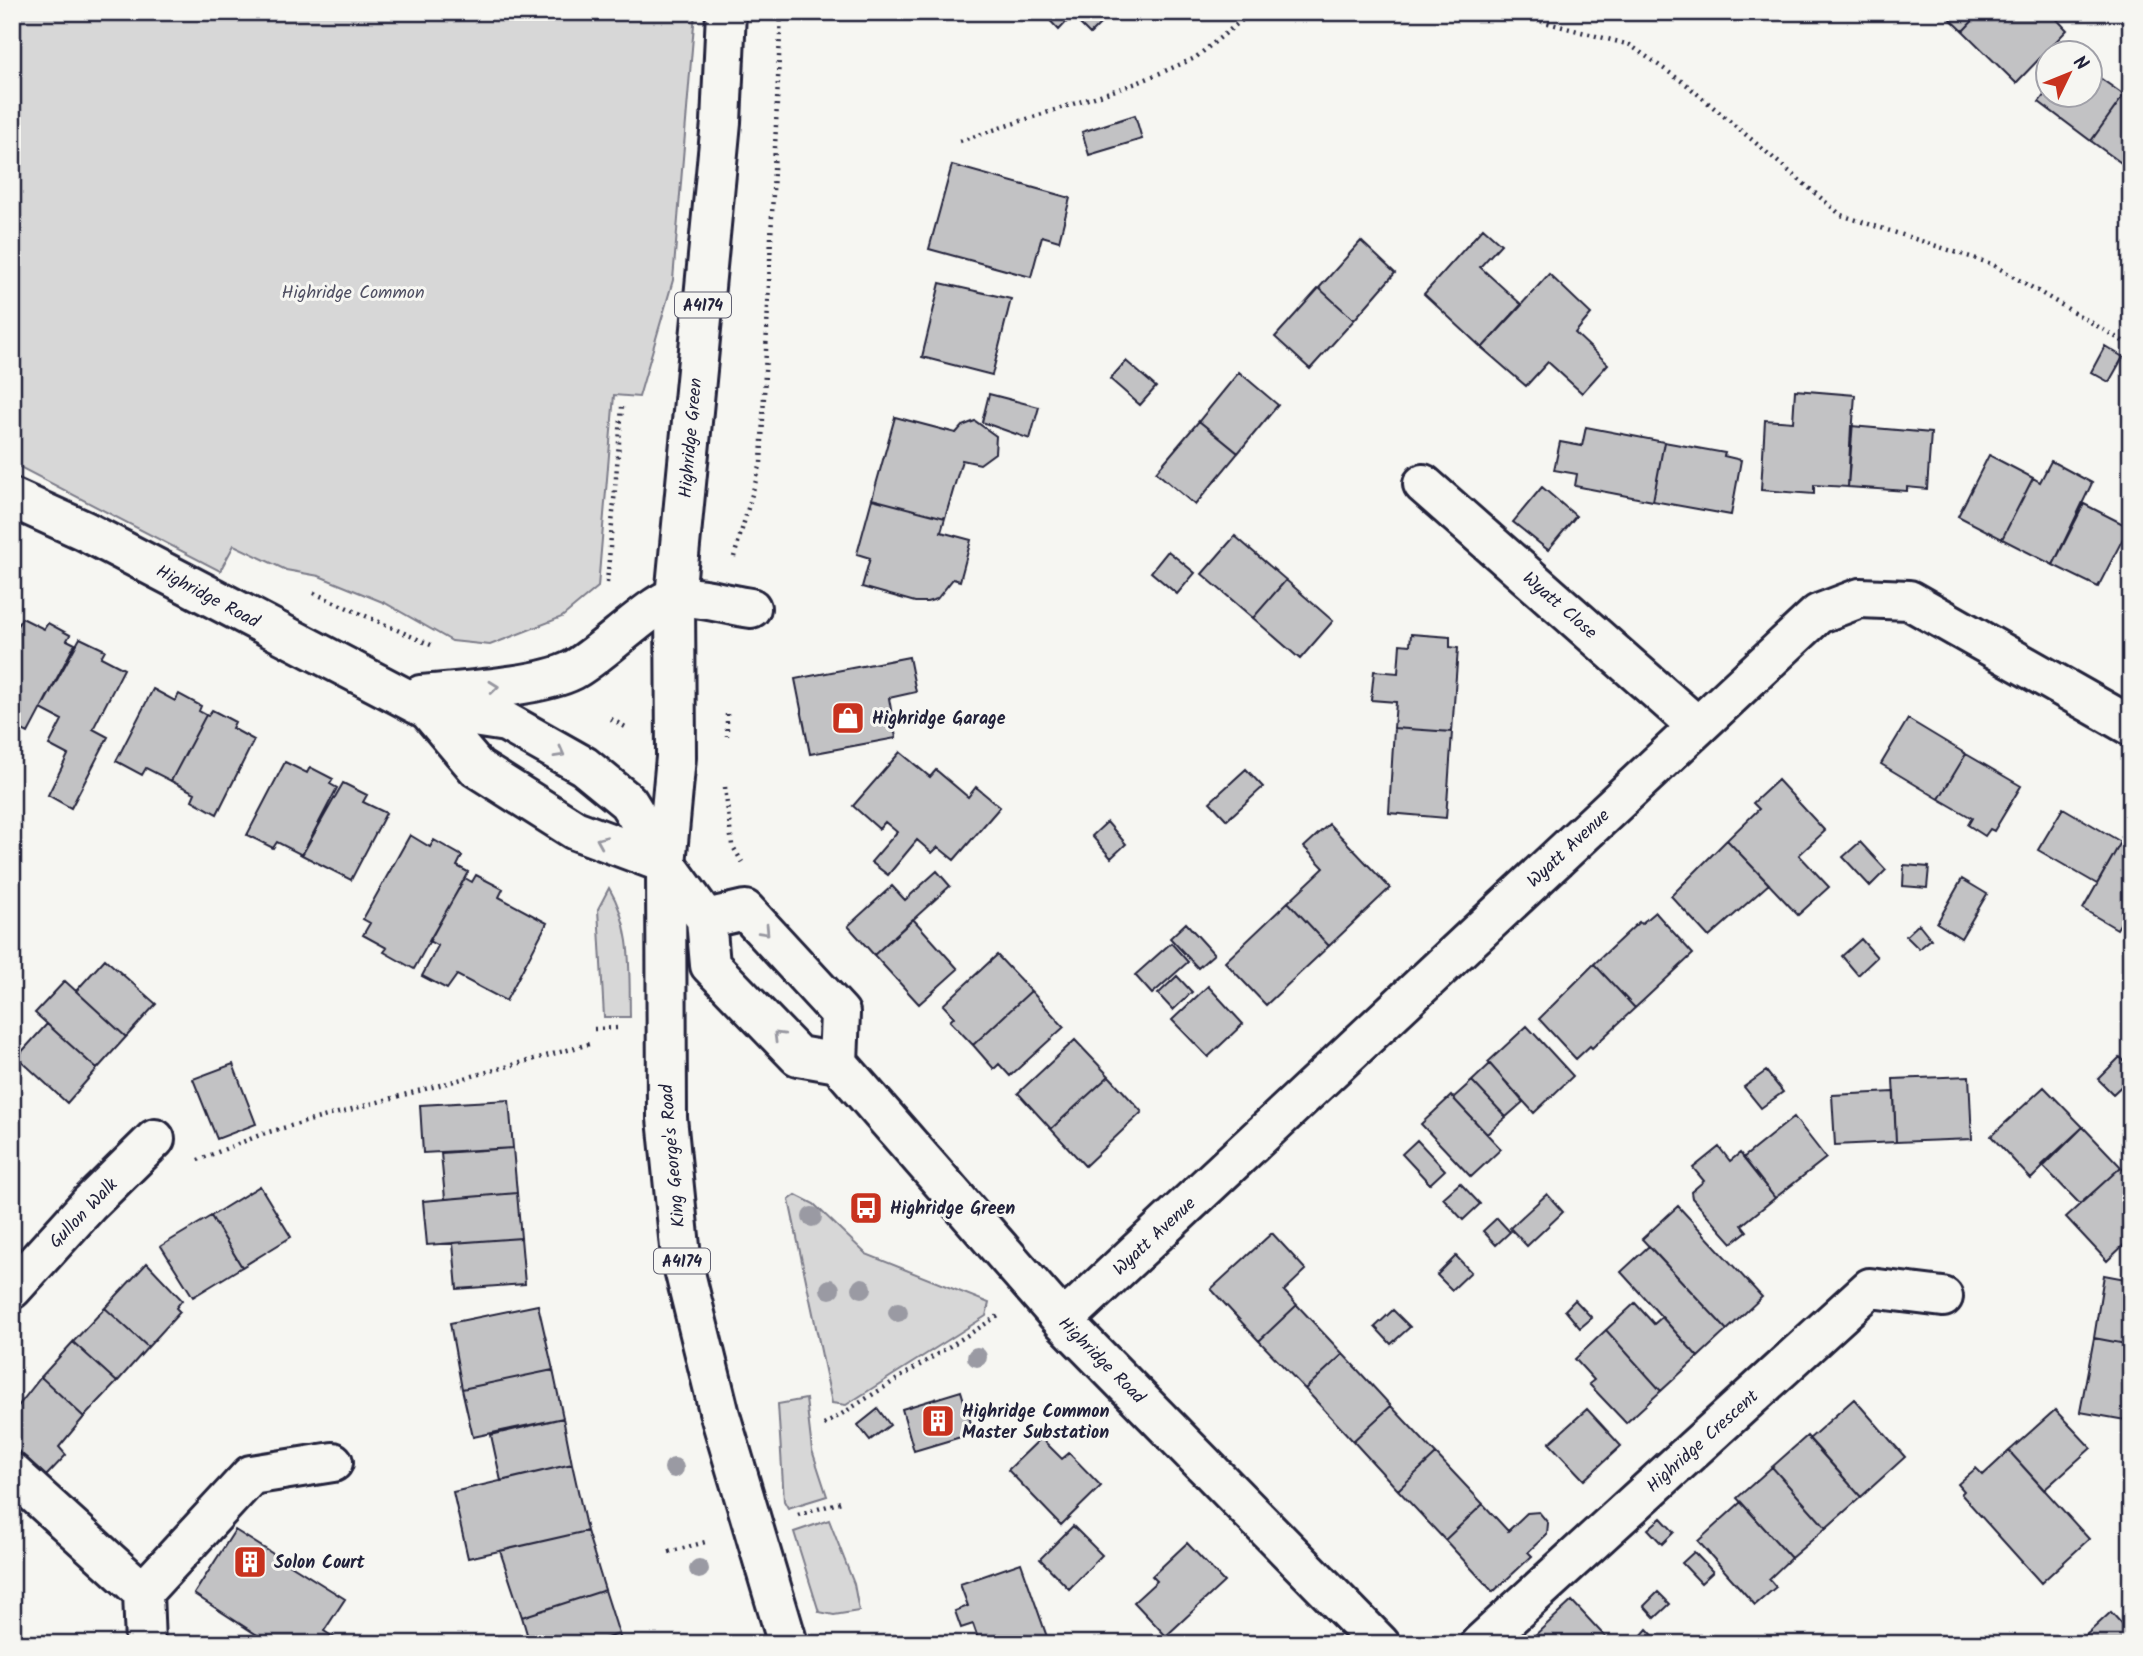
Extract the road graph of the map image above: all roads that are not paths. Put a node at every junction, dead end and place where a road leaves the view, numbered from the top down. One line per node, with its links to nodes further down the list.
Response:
1 (726, 12): 4 (main road, Highridge Green / A4174)
2 (1423, 484): 7 (main road, Wyatt Close)
3 (12, 498): 6 (main road, Highridge Road)
4 (675, 597): 5 (main road); 6 (main road, one-way to 4); 9 (main road, Highridge Green / A4174)
5 (736, 606)
6 (415, 703): 9 (main road, Highridge Road, one-way to 6); 9 (main road, Highridge Road, one-way to 9)
7 (1697, 726): 8 (main road, Wyatt Avenue); 15 (main road, Wyatt Avenue)
8 (2131, 726)
9 (666, 864): 10 (main road, Highridge Road); 20 (main road, King George's Road / A4174)
10 (706, 919): 11 (main road, one-way to 10); 11 (main road, one-way to 11)
11 (838, 1063): 15 (main road, Highridge Road)
12 (155, 1139): 13 (main road, Gullon Walk)
13 (12, 1289)
14 (1943, 1297): 22 (main road, Highridge Crescent)
15 (1063, 1321): 21 (main road, Highridge Road)
16 (333, 1462): 18 (main road)
17 (12, 1473): 18 (main road)
18 (143, 1592): 19 (main road)
19 (145, 1644)
20 (788, 1644)
21 (1380, 1644)
22 (1480, 1644)

